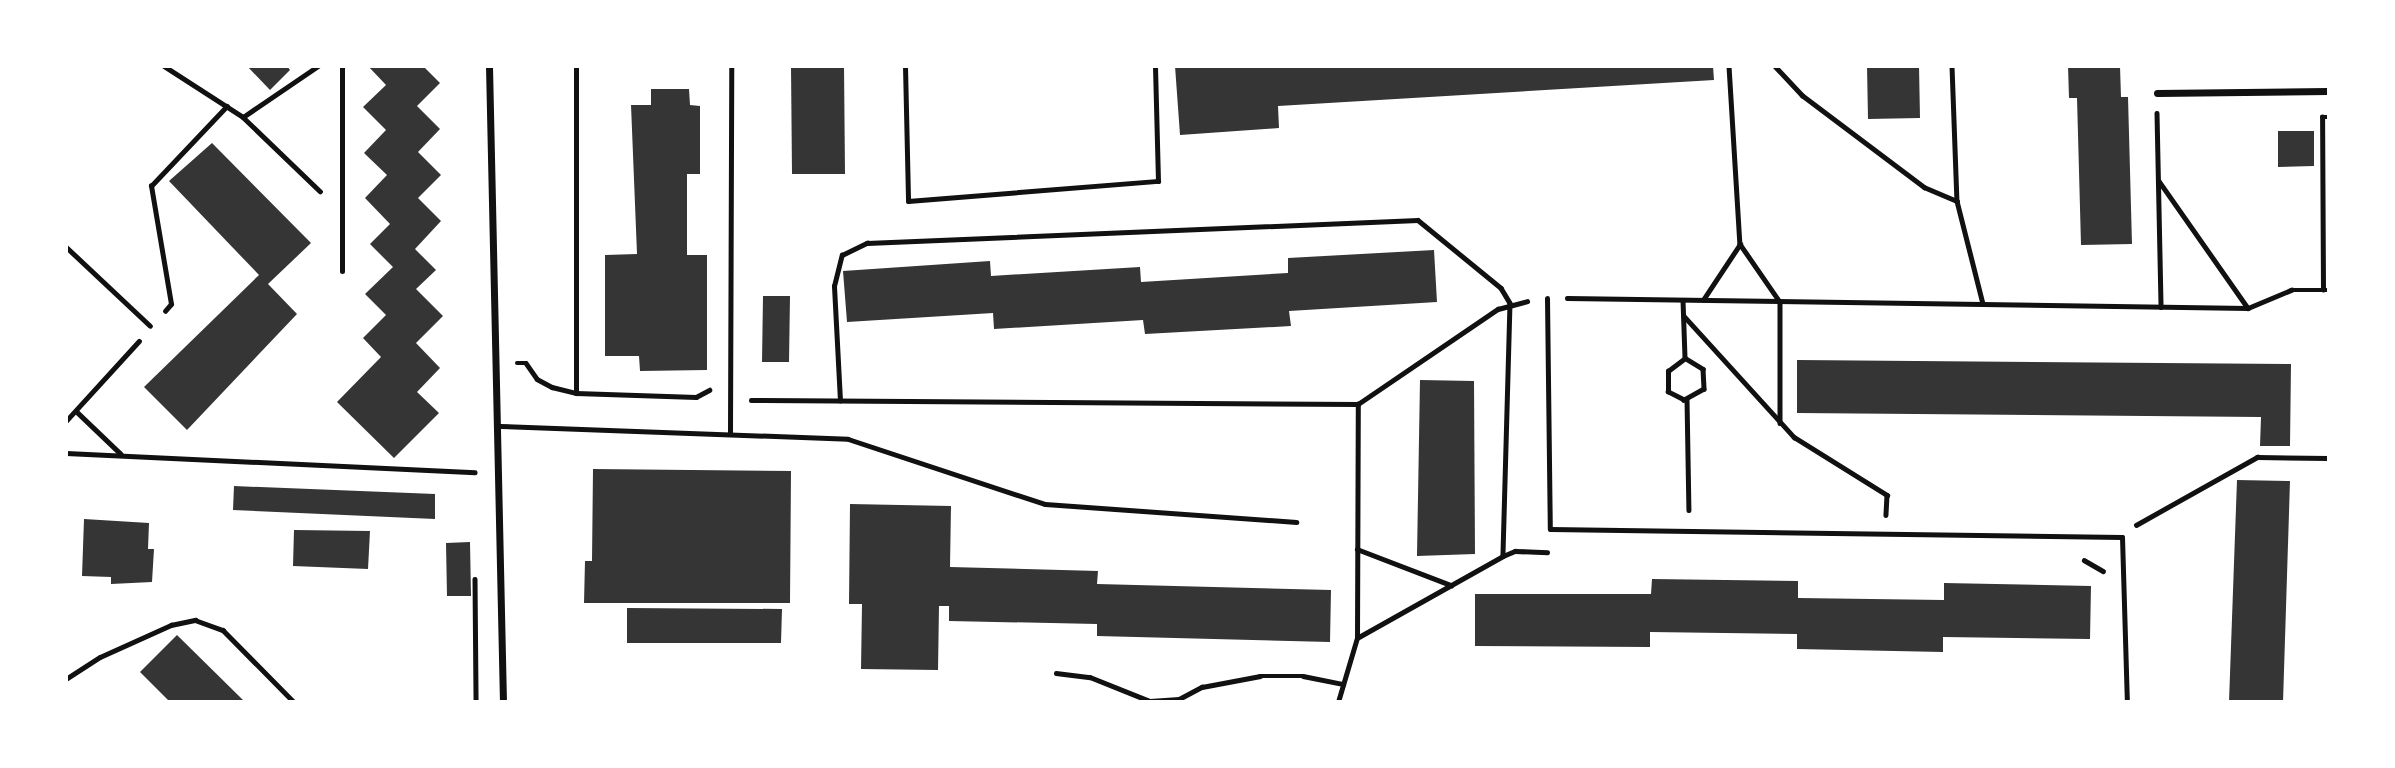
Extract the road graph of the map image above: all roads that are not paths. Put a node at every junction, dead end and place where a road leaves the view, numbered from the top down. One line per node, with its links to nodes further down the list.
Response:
1 (342, 66): 9 (lane)
2 (489, 66): 12 (street)
3 (731, 66): 13 (lane)
4 (905, 66): 5 (lane)
5 (1155, 66)
6 (2329, 91): 7 (street)
7 (2157, 93)
8 (66, 247): 11 (lane)
9 (342, 271)
10 (1547, 298): 16 (lane)
11 (150, 326)
12 (500, 426): 13 (lane); 15 (street)
13 (730, 435): 14 (lane)
14 (1296, 522)
15 (503, 702)
16 (2127, 702)

